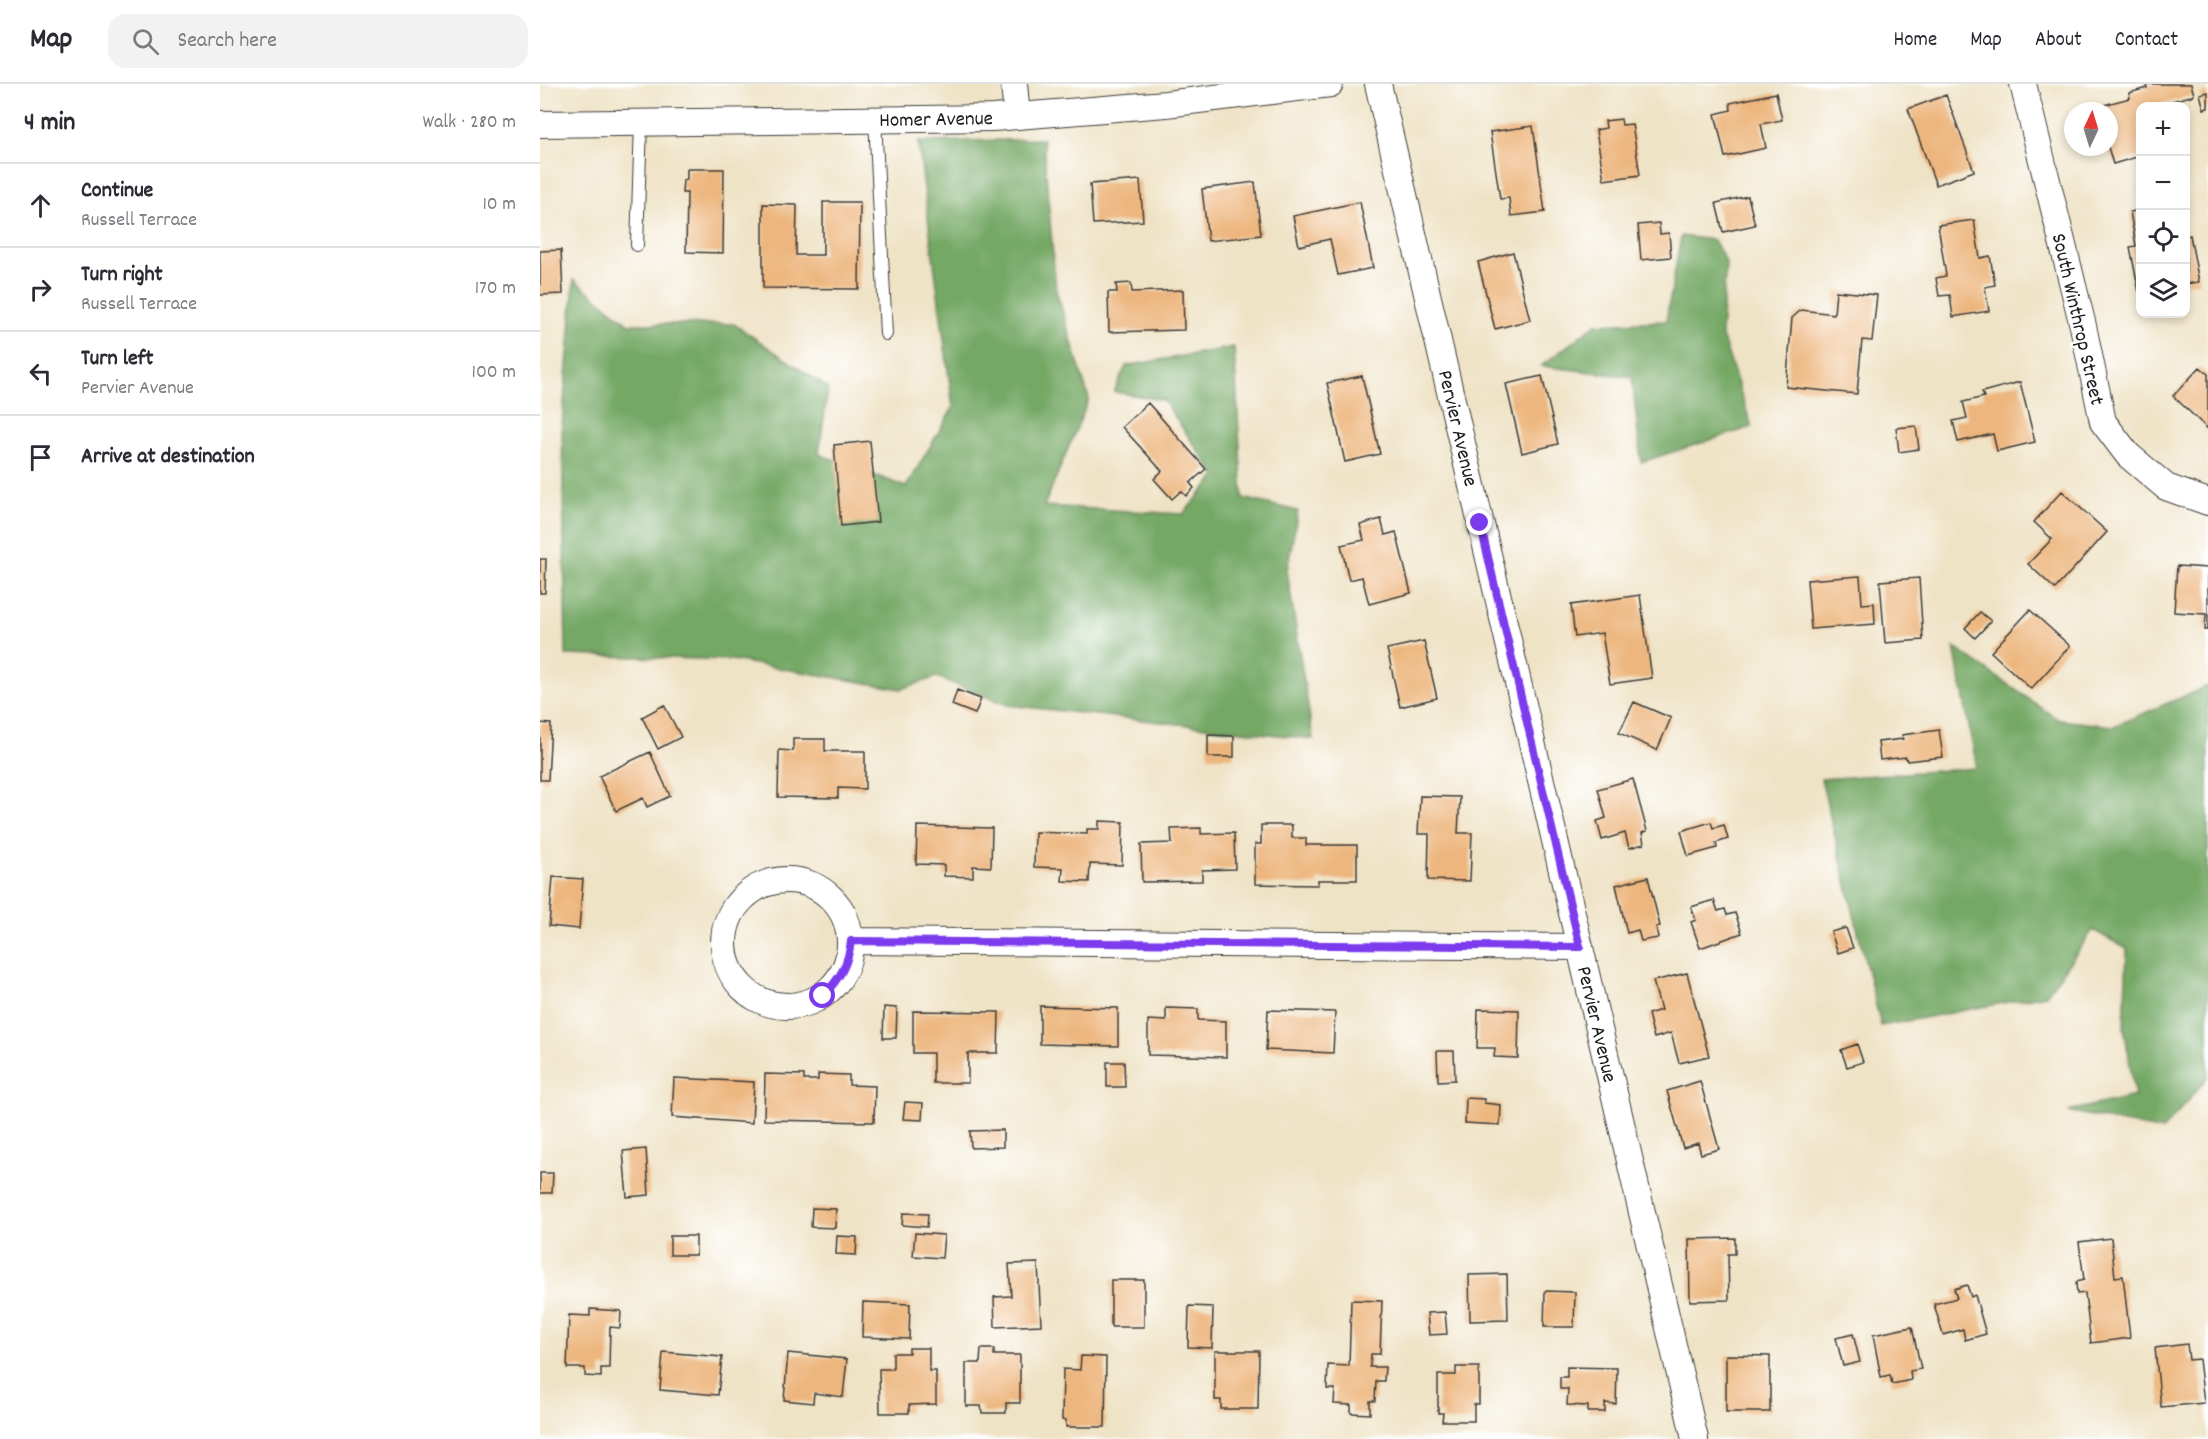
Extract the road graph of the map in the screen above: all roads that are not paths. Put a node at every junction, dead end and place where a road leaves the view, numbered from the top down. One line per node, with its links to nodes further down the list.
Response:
1 (1014, 84): 5 (street)
2 (1330, 84): 5 (street, Homer Avenue)
3 (1378, 84): 13 (street, Pervier Avenue)
4 (2023, 84): 11 (street, South Winthrop Street)
5 (1017, 116): 6 (street, Homer Avenue)
6 (875, 119): 7 (street, Homer Avenue); 10 (lane)
7 (641, 123): 8 (street, Homer Avenue); 9 (lane)
8 (540, 124)
9 (637, 245)
10 (886, 334)
11 (2208, 502)
12 (851, 941): 12 (street); 13 (street)
13 (1580, 947): 14 (street, Pervier Avenue)
14 (1695, 1439)

